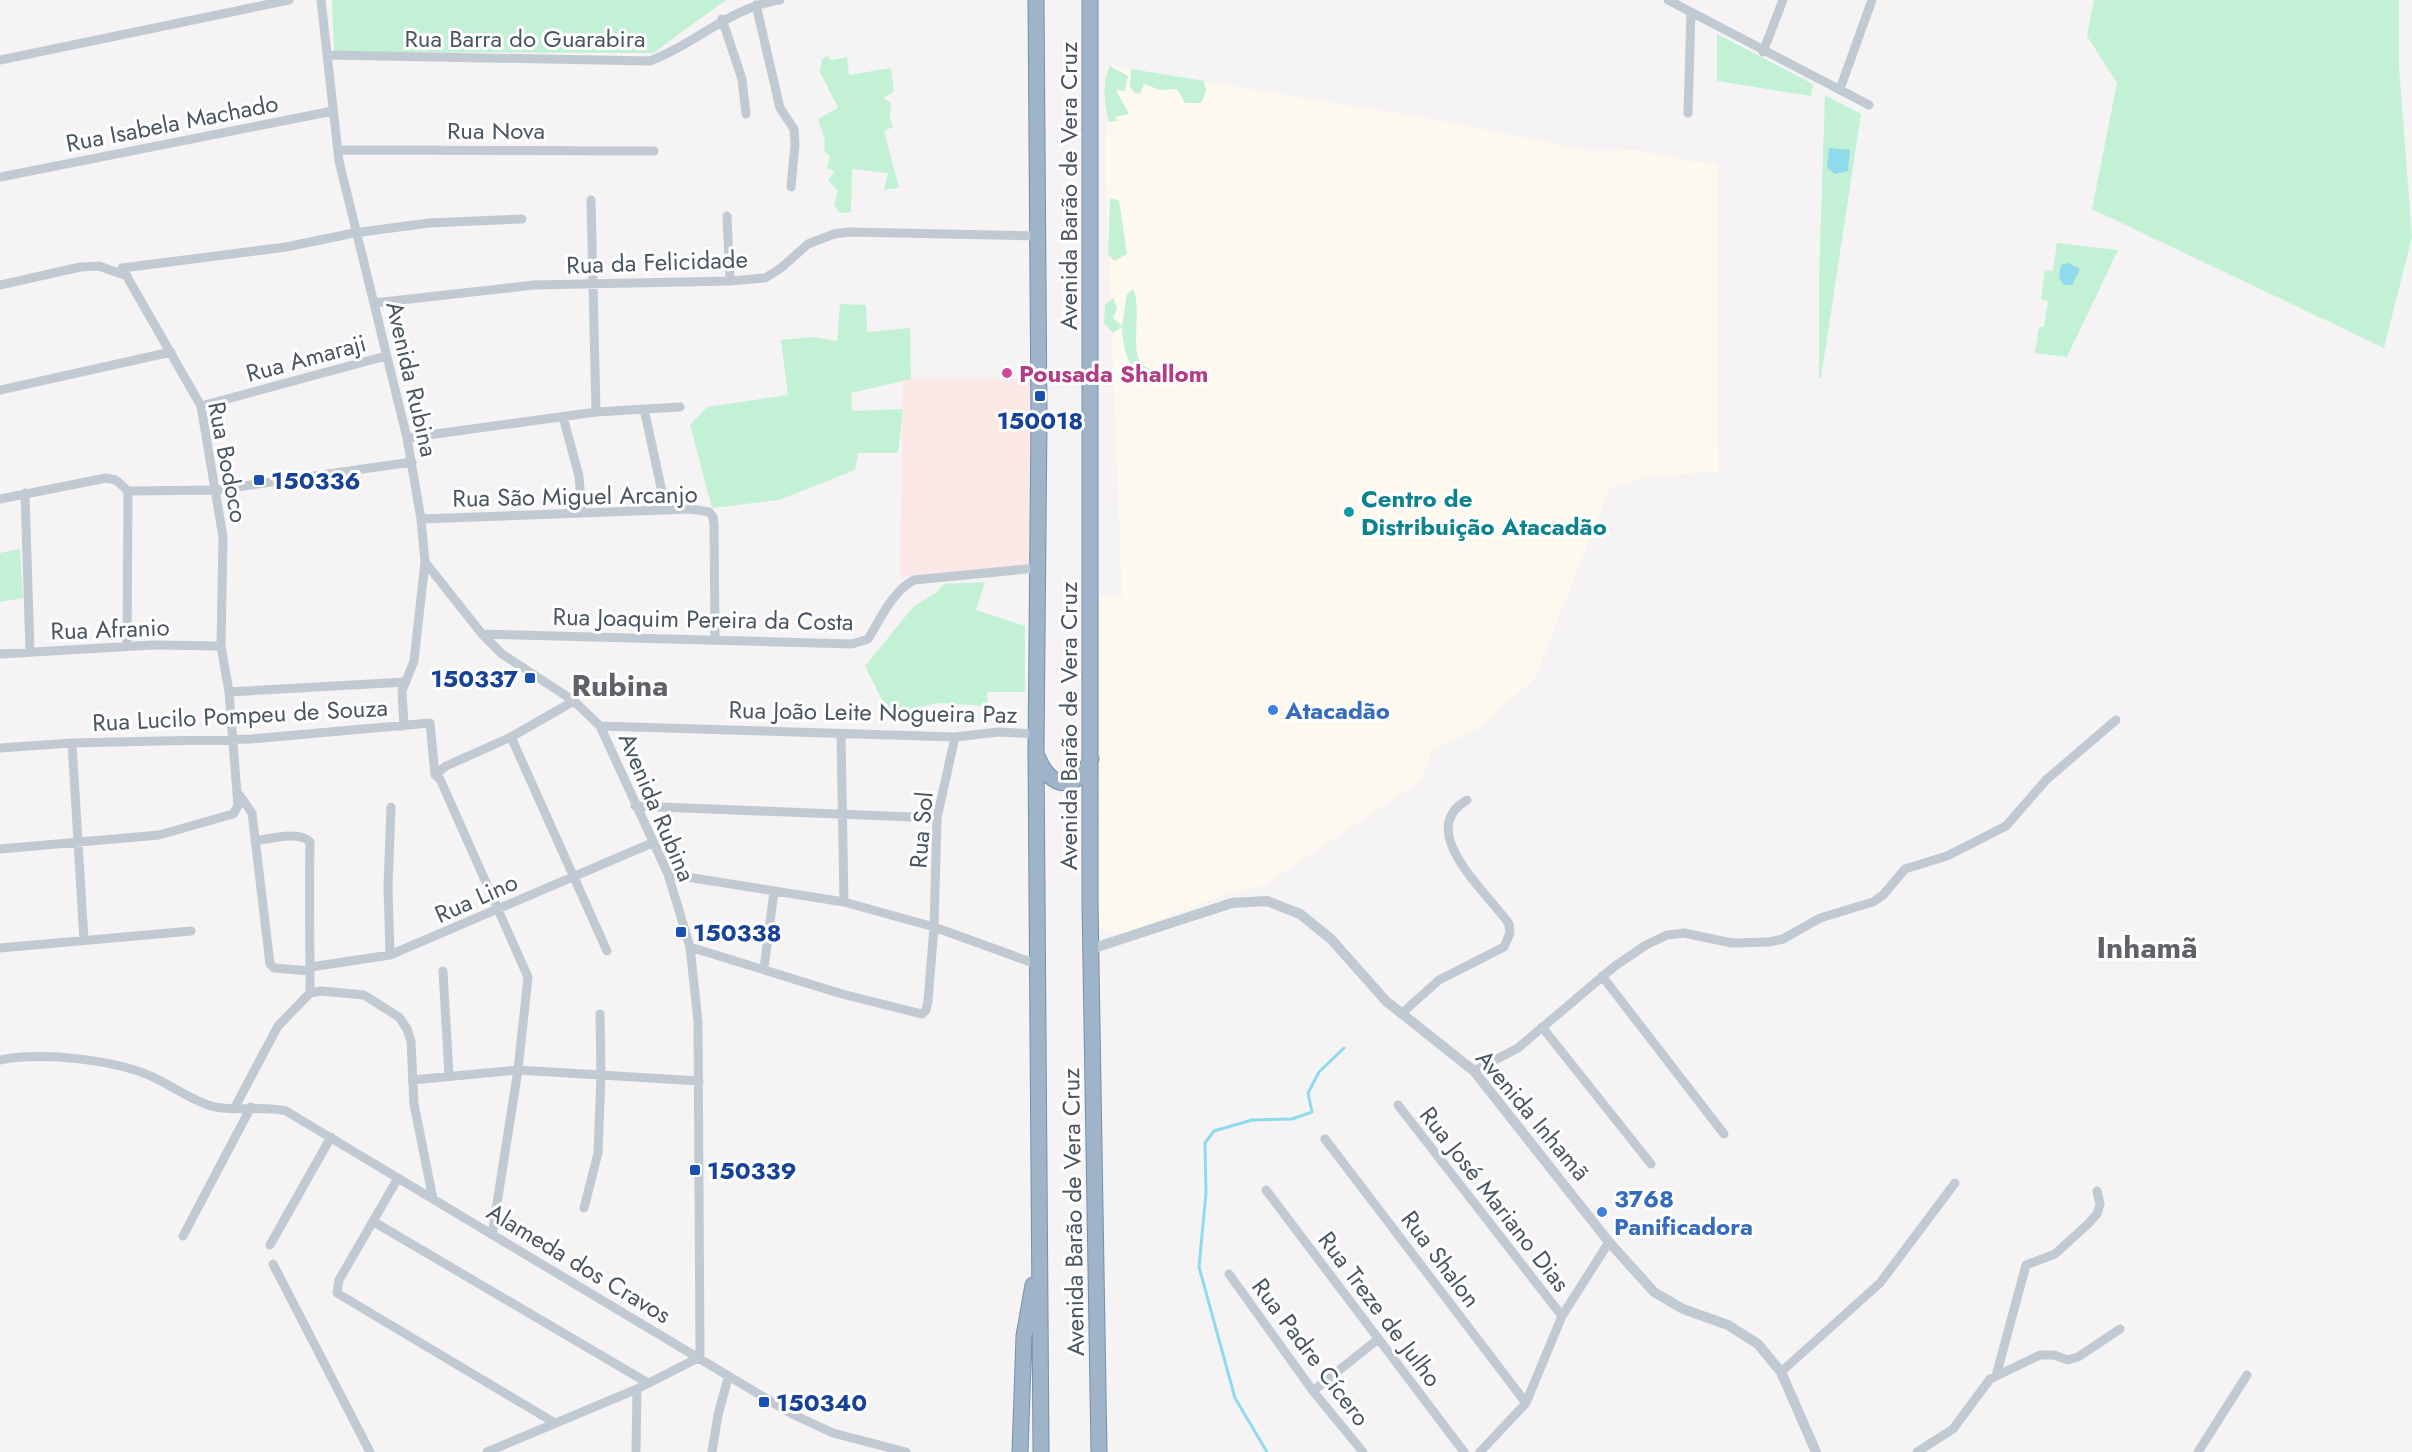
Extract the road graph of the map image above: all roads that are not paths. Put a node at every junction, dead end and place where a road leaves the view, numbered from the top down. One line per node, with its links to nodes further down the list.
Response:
1 (289, 0): 9 (street)
2 (321, 0): 14 (street, Avenida Rubina)
3 (780, 0): 10 (street, Rua Barra do Guarabira)
4 (1036, 0): 29 (highway, Avenida Barão de Vera Cruz)
5 (1090, 0): 74 (highway, Avenida Barão de Vera Cruz)
6 (1668, 0): 11 (street)
7 (1783, 0): 13 (street)
8 (1872, 0): 16 (street)
9 (233, 5): 15 (street)
10 (756, 5): 12 (street, Rua Barra do Guarabira); 24 (street)
11 (1691, 12): 13 (street); 19 (street)
12 (722, 19): 14 (street, Rua Barra do Guarabira); 20 (street)
13 (1763, 51): 16 (street)
14 (328, 55): 18 (street, Avenida Rubina)
15 (0, 60)
16 (1840, 89): 17 (street)
17 (1869, 105)
18 (333, 111): 21 (street, Avenida Rubina); 23 (street, Rua Isabela Machado)
19 (1688, 113)
20 (746, 114)
21 (338, 150): 22 (street, Rua Nova); 28 (street, Avenida Rubina)
22 (654, 151)
23 (0, 177)
24 (791, 187)
25 (591, 200): 32 (street)
26 (727, 216): 31 (street)
27 (522, 219): 28 (street)
28 (354, 233): 30 (street); 34 (street, Avenida Rubina)
29 (1036, 236): 31 (street, Rua da Felicidade); 53 (highway, Avenida Barão de Vera Cruz)
30 (125, 272): 33 (street); 35 (street, Rua Bodoco)
31 (730, 281): 32 (street, Rua da Felicidade)
32 (593, 283): 34 (street, Rua da Felicidade); 41 (street)
33 (0, 285)
34 (374, 303): 36 (street, Avenida Rubina)
35 (171, 352): 37 (street); 38 (street, Rua Bodoco)
36 (386, 356): 38 (street, Rua Amaraji); 43 (street, Avenida Rubina)
37 (0, 390)
38 (201, 406): 45 (street, Rua Bodoco)
39 (680, 408): 40 (street)
40 (644, 410): 41 (street); 49 (street)
41 (596, 412): 42 (street)
42 (563, 417): 43 (street); 50 (street)
43 (407, 438): 44 (street, Avenida Rubina)
44 (412, 462): 45 (street); 51 (street, Avenida Rubina)
45 (216, 490): 46 (street); 57 (street, Rua Bodoco)
46 (128, 491): 47 (street); 56 (street)
47 (25, 493): 48 (street); 58 (street)
48 (0, 499)
49 (666, 510): 50 (street, Rua São Miguel Arcanjo); 55 (street, Rua São Miguel Arcanjo)
50 (582, 513): 51 (street, Rua São Miguel Arcanjo)
51 (421, 519): 52 (street, Avenida Rubina)
52 (425, 562): 54 (street, Avenida Rubina); 60 (street)
53 (1037, 568): 55 (street, Rua Joaquim Pereira da Costa); 67 (highway, Avenida Barão de Vera Cruz)
54 (482, 634): 55 (street, Rua Joaquim Pereira da Costa); 62 (street, Avenida Rubina)
55 (715, 640)
56 (127, 646): 57 (street, Rua Afranio); 58 (street, Rua Afranio)
57 (221, 646): 61 (street, Rua Bodoco)
58 (30, 652): 59 (street, Rua Afranio)
59 (0, 654)
60 (405, 682): 61 (street); 64 (street)
61 (229, 692): 70 (street, Rua Bodoco)
62 (574, 702): 65 (street, Avenida Rubina); 68 (street)
63 (2116, 720): 103 (street)
64 (404, 726): 70 (street, Rua Lucilo Pompeu de Souza); 75 (street, Rua Lucilo Pompeu de Souza)
65 (600, 726): 66 (street, Rua João Leite Nogueira Paz); 78 (street, Avenida Rubina)
66 (841, 734): 69 (street, Rua João Leite Nogueira Paz); 80 (street)
67 (1036, 734): 69 (street, Rua João Leite Nogueira Paz); 73 (highway, Avenida Barão de Vera Cruz)
68 (511, 737): 75 (street); 87 (street)
69 (955, 737): 81 (street, Rua Sol)
70 (231, 739): 71 (street, Rua Lucilo Pompeu de Souza); 76 (street, Rua Bodoco)
71 (72, 743): 72 (street, Rua Lucilo Pompeu de Souza); 82 (street)
72 (0, 748)
73 (1036, 752): 74 (highway); 99 (highway, Avenida Barão de Vera Cruz)
74 (1092, 755): 96 (highway, Avenida Barão de Vera Cruz)
75 (435, 775): 90 (street)
76 (238, 793): 82 (street); 83 (street)
77 (1467, 800): 106 (street)
78 (634, 806): 80 (street); 84 (street, Avenida Rubina)
79 (392, 807): 98 (street)
80 (843, 814): 81 (street); 89 (street)
81 (937, 818): 91 (street, Rua Sol)
82 (78, 842): 85 (street); 93 (street)
83 (255, 842): 101 (street, Rua Lino); 101 (street)
84 (652, 843): 86 (street, Avenida Rubina); 87 (street, Rua Lino)
85 (0, 849)
86 (668, 874): 88 (street); 94 (street, Avenida Rubina)
87 (573, 875): 90 (street, Rua Lino); 97 (street)
88 (774, 892): 89 (street); 100 (street)
89 (844, 902): 91 (street)
90 (498, 910): 98 (street, Rua Lino); 109 (street)
91 (934, 927): 99 (street); 100 (street, Rua Sol)
92 (191, 931): 93 (street)
93 (84, 940): 95 (street)
94 (690, 947): 100 (street); 114 (street, Avenida Rubina)
95 (0, 948)
96 (1091, 949): 106 (street, Avenida Inhamã); 156 (highway, Avenida Barão de Vera Cruz)
97 (607, 951)
98 (390, 955): 101 (street, Rua Lino)
99 (1039, 965): 133 (highway, Avenida Barão de Vera Cruz)
100 (764, 968)
101 (310, 969): 104 (street)
102 (443, 971): 111 (street)
103 (1602, 976): 107 (street); 118 (street)
104 (310, 993): 113 (street); 116 (street)
105 (600, 1014): 112 (street)
106 (1401, 1014): 110 (street, Avenida Inhamã)
107 (1542, 1027): 110 (street); 121 (street)
108 (0, 1060): 116 (street, Alameda dos Cravos)
109 (518, 1070): 111 (street); 112 (street); 130 (street)
110 (1474, 1071): 131 (street, Avenida Inhamã)
111 (449, 1075): 113 (street)
112 (601, 1075): 114 (street); 127 (street)
113 (412, 1080): 126 (street)
114 (699, 1081): 139 (street, Avenida Rubina)
115 (1398, 1106): 136 (street, Rua José Mariano Dias)
116 (235, 1107): 117 (street, Alameda dos Cravos)
117 (251, 1107): 119 (street, Alameda dos Cravos); 129 (street)
118 (1724, 1134)
119 (331, 1137): 122 (street, Alameda dos Cravos); 132 (street)
120 (1325, 1139): 147 (street, Rua Shalon)
121 (1651, 1164)
122 (398, 1178): 126 (street, Alameda dos Cravos); 128 (street)
123 (1955, 1183): 140 (street)
124 (1266, 1190): 138 (street, Rua Treze de Julho)
125 (2097, 1191): 142 (street)
126 (433, 1199): 130 (street, Alameda dos Cravos)
127 (584, 1208)
128 (374, 1222): 144 (street); 148 (street)
129 (183, 1236)
130 (492, 1236): 139 (street, Alameda dos Cravos)
131 (1609, 1242): 136 (street); 140 (street, Avenida Inhamã)
132 (270, 1245)
133 (1039, 1252): 154 (highway); 155 (highway, Avenida Barão de Vera Cruz)
134 (273, 1264): 149 (street)
135 (1229, 1274): 146 (street, Rua Padre Cícero)
136 (1562, 1316): 147 (street)
137 (2120, 1329): 142 (street)
138 (1377, 1340): 146 (street); 158 (street, Rua Treze de Julho)
139 (700, 1357): 143 (street, Alameda dos Cravos); 144 (street)
140 (1780, 1372): 160 (street, Avenida Inhamã)
141 (2247, 1375): 162 (street)
142 (1996, 1376): 161 (street)
143 (728, 1378): 152 (street); 153 (street, Alameda dos Cravos)
144 (648, 1383): 145 (street)
145 (637, 1389): 148 (street); 151 (street)
146 (1313, 1391): 157 (street, Rua Padre Cícero)
147 (1526, 1403): 159 (street)
148 (555, 1424): 150 (street)
149 (370, 1452)
150 (487, 1452)
151 (636, 1452)
152 (712, 1452)
153 (906, 1452)
154 (1020, 1452)
155 (1041, 1452)
156 (1099, 1452)
157 (1363, 1452)
158 (1464, 1452)
159 (1480, 1452)
160 (1816, 1452)
161 (1917, 1452)
162 (2198, 1452)

